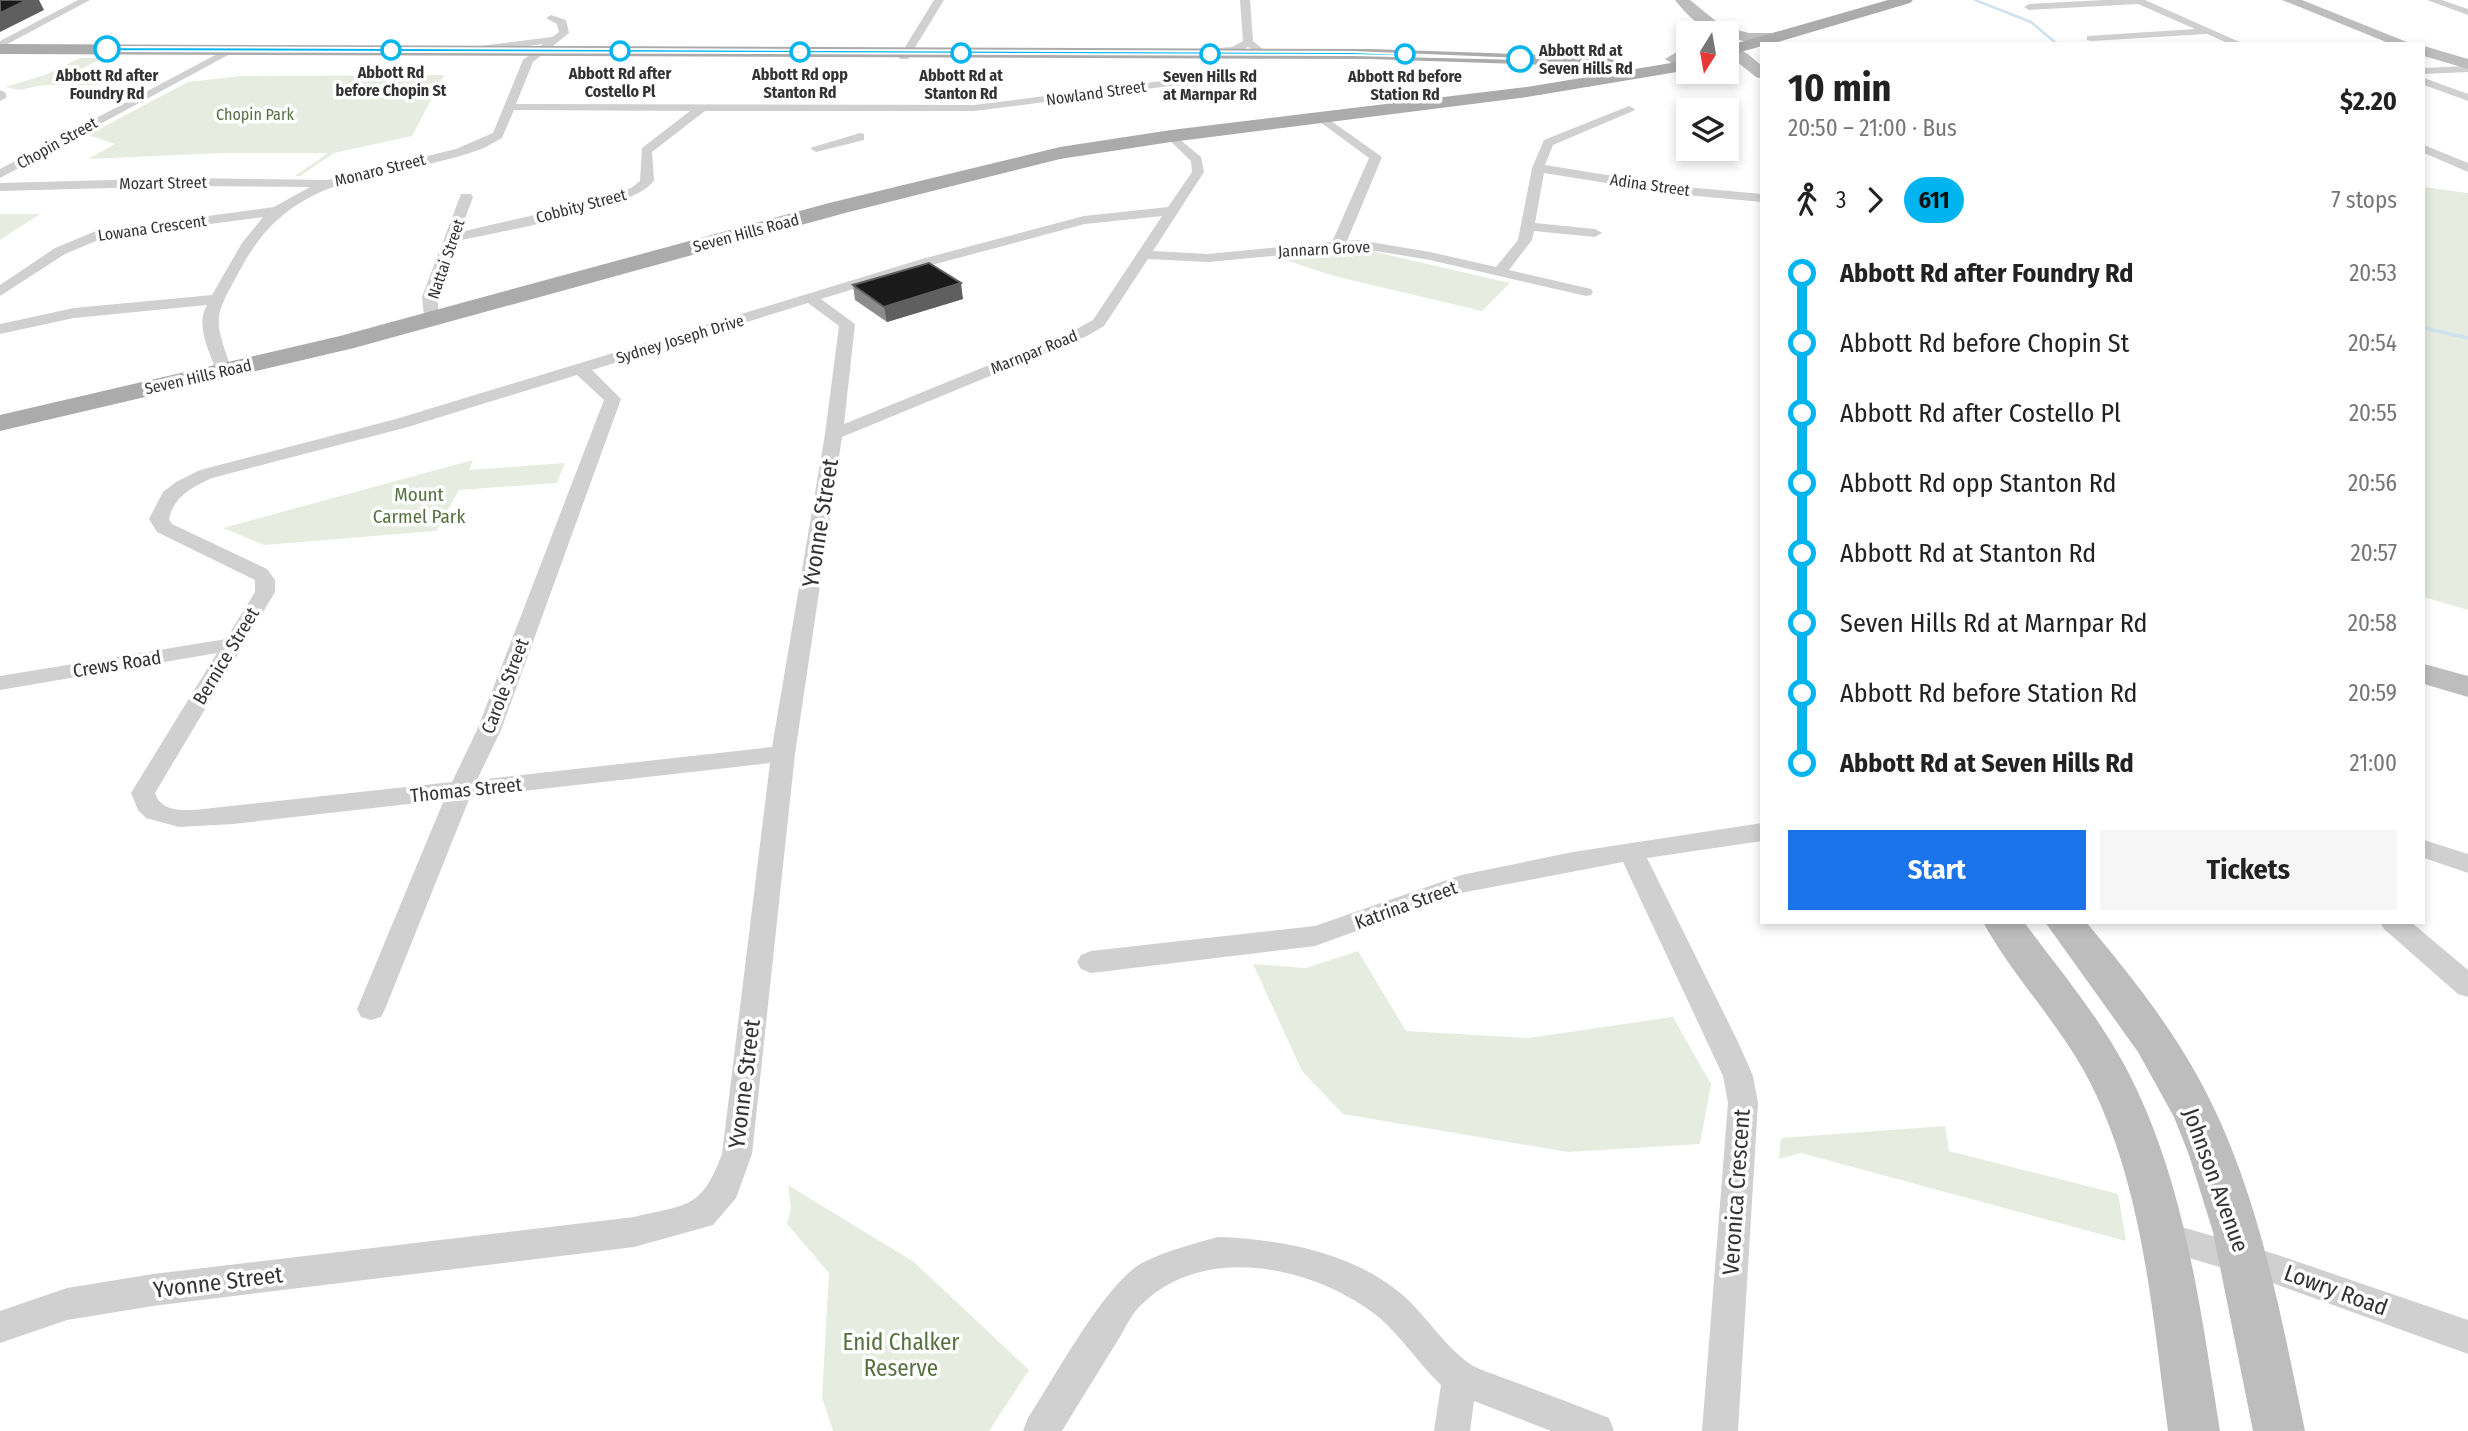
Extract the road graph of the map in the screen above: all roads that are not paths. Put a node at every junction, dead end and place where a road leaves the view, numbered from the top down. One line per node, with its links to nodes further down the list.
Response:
1 (85, 0): 22 (street)
2 (939, 0): 32 (street)
3 (1245, 0): 18 (street)
4 (1682, 0): 12 (main road)
5 (2289, 0): 20 (main road)
6 (2432, 0): 10 (street)
7 (2138, 1): 9 (street); 13 (street)
8 (1912, 2): 17 (main road)
9 (2029, 7)
10 (2468, 12)
11 (551, 18): 14 (street)
12 (1704, 21)
13 (2208, 31): 15 (street); 19 (street)
14 (559, 38): 24 (street); 27 (street)
15 (2091, 38)
16 (1740, 40): 17 (main road)
17 (1783, 41)
18 (1248, 42): 28 (street); 29 (street)
19 (2234, 42)
20 (2400, 42)
21 (1760, 44): 23 (main road)
22 (0, 47): 24 (main road)
23 (1740, 47)
24 (467, 51): 27 (main road)
25 (2425, 51): 36 (main road)
26 (225, 54): 27 (main road); 31 (main road); 55 (street, Chopin Street)
27 (536, 54): 32 (main road); 44 (street, Monaro Street)
28 (1164, 54): 29 (main road); 32 (main road)
29 (1283, 54): 35 (main road)
30 (1740, 54): 39 (main road)
31 (0, 55)
32 (905, 55): 35 (main road)
33 (1676, 59): 35 (main road)
34 (1676, 62): 38 (main road, Seven Hills Road)
35 (1571, 63): 38 (main road); 42 (main road, Seven Hills Road)
36 (2468, 66): 37 (street)
37 (2425, 71)
38 (1634, 72): 42 (main road, Seven Hills Road)
39 (1760, 73)
40 (1240, 81): 48 (street, Nowland Street)
41 (2425, 81): 43 (street)
42 (1502, 95): 47 (main road, Seven Hills Road)
43 (2468, 98)
44 (510, 107): 45 (street, Nowland Street); 56 (street, Monaro Street)
45 (701, 108): 48 (street, Nowland Street); 64 (street, Cobbity Street)
46 (1629, 109): 53 (street)
47 (1320, 117): 49 (main road, Seven Hills Road); 65 (street)
48 (848, 126): 50 (street); 51 (street)
49 (1171, 136): 61 (street, Marnpar Road); 72 (main road, Seven Hills Road)
50 (860, 137)
51 (816, 148)
52 (2425, 149): 54 (street)
53 (1538, 168): 59 (street, Adina Street); 62 (street)
54 (2468, 168)
55 (0, 174)
56 (326, 183): 57 (street, Mozart Street); 60 (street, Monaro Street)
57 (0, 187)
58 (466, 197): 64 (street, Nattai Street)
59 (1760, 198)
60 (277, 211): 68 (street, Lowana Crescent); 70 (street, Monaro Street)
61 (1171, 211): 66 (street, Marnpar Road); 71 (street, Sydney Joseph Drive)
62 (1529, 226): 63 (street); 67 (street)
63 (1595, 233)
64 (454, 237): 72 (street, Nattai Street)
65 (1338, 245): 66 (street, Jannarn Grove); 67 (street, Jannarn Grove)
66 (1146, 255): 77 (street, Marnpar Road)
67 (1500, 272): 69 (street)
68 (0, 292)
69 (1586, 292)
70 (217, 299): 73 (street); 75 (street, Monaro Street)
71 (811, 299): 74 (street, Sydney Joseph Drive); 77 (street, Yvonne Street)
72 (430, 321): 75 (main road, Seven Hills Road)
73 (0, 329)
74 (582, 370): 78 (street, Sydney Joseph Drive); 84 (street, Carole Street)
75 (224, 371): 76 (main road, Seven Hills Road)
76 (0, 423)
77 (834, 434): 83 (street, Yvonne Street)
78 (191, 481): 79 (street, Bernice Street)
79 (234, 644): 81 (street, Crews Road); 85 (street, Bernice Street)
80 (2425, 674): 82 (main road)
81 (0, 683)
82 (2468, 687)
83 (783, 754): 84 (street, Thomas Street); 98 (street, Yvonne Street)
84 (460, 791): 85 (street, Thomas Street); 95 (street, Carole Street)
85 (150, 811)
86 (1760, 832): 88 (street, Katrina Street)
87 (2425, 849): 89 (street)
88 (1631, 852): 93 (street, Katrina Street); 104 (street, Veronica Crescent)
89 (2468, 864)
90 (2003, 924): 96 (main road)
91 (2066, 924): 97 (main road, Johnson Avenue)
92 (2395, 924): 94 (street)
93 (1091, 962)
94 (2468, 986)
95 (371, 1009)
96 (2161, 1236): 97 (street, Lowry Road); 105 (main road)
97 (2245, 1259): 99 (street, Lowry Road); 106 (main road, Johnson Avenue)
98 (0, 1327)
99 (2468, 1337)
100 (1460, 1378): 101 (street); 102 (street); 103 (street)
101 (1041, 1431)
102 (1452, 1431)
103 (1596, 1431)
104 (1720, 1431)
105 (2194, 1431)
106 (2279, 1431)

